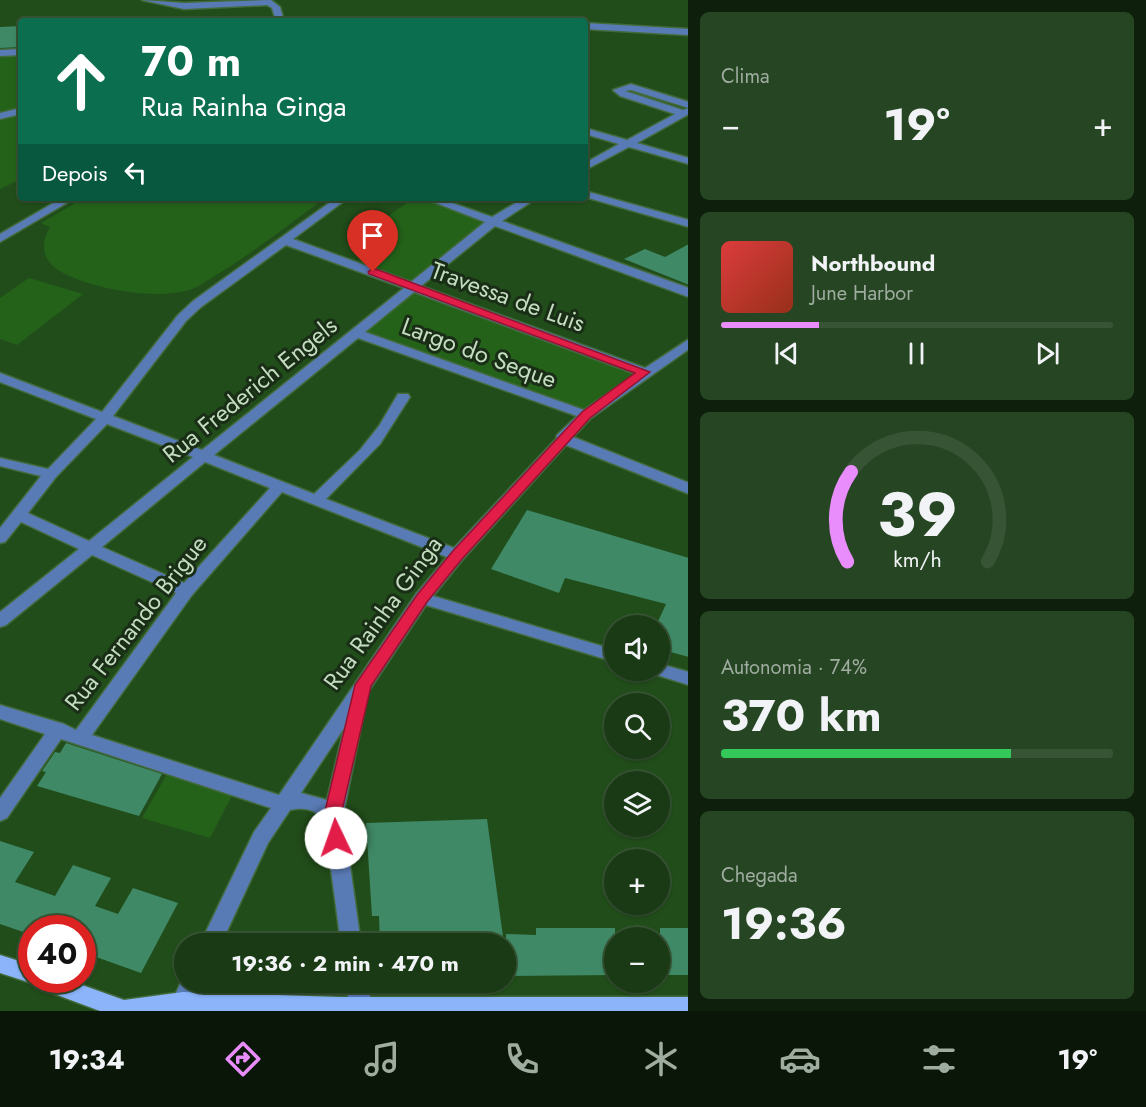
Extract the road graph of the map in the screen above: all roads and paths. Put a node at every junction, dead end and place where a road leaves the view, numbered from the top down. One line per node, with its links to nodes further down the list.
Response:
1 (146, 0): 2 (street)
2 (279, 18)
3 (588, 27): 4 (street)
4 (686, 31)
5 (18, 52): 6 (street)
6 (0, 53)
7 (687, 109): 7 (street); 11 (street)
8 (18, 112): 9 (street)
9 (0, 116)
10 (588, 132): 11 (street)
11 (627, 143): 12 (street); 13 (street)
12 (688, 161)
13 (588, 165)
14 (588, 195): 20 (street)
15 (65, 201): 21 (street)
16 (339, 201): 22 (street)
17 (437, 201): 19 (street)
18 (527, 201): 19 (street, Rua Frederich Engels)
19 (494, 221): 23 (street, Rua Frederich Engels); 24 (street)
20 (688, 224)
21 (0, 239)
22 (287, 241): 23 (street, Travessa de Luis); 31 (street)
23 (414, 286): 25 (street, Rua Frederich Engels); 27 (street, Travessa de Luis)
24 (688, 293)
25 (357, 333): 30 (street, Largo do Seque); 33 (street, Rua Frederich Engels)
26 (688, 343): 27 (street, Rua Rainha Ginga)
27 (644, 372): 30 (street, Rua Rainha Ginga)
28 (0, 377): 31 (street)
29 (403, 397): 38 (street)
30 (586, 415): 32 (street, Rua Rainha Ginga)
31 (104, 419): 33 (street); 35 (street)
32 (562, 438): 37 (street); 42 (street, Rua Rainha Ginga)
33 (203, 456): 36 (street); 41 (street, Rua Frederich Engels)
34 (0, 462): 35 (street)
35 (51, 474): 39 (street)
36 (280, 486): 38 (street); 43 (street, Rua Fernando Brigue)
37 (688, 489)
38 (316, 500): 42 (street)
39 (18, 515): 40 (street); 41 (street)
40 (0, 538)
41 (90, 548): 43 (street); 45 (street, Rua Frederich Engels)
42 (457, 555): 44 (street, Rua Rainha Ginga)
43 (186, 591): 52 (street, Rua Fernando Brigue)
44 (422, 598): 46 (street); 49 (street, Rua Rainha Ginga)
45 (0, 621)
46 (604, 653)
47 (670, 673): 48 (street)
48 (688, 679)
49 (363, 685): 53 (street, Rua Rainha Ginga); 55 (street)
50 (0, 712): 51 (street)
51 (58, 729): 52 (street); 54 (street, Rua Fernando Brigue)
52 (81, 737): 53 (street)
53 (282, 804): 55 (street); 56 (street, Rua Rainha Ginga)
54 (0, 813)
55 (333, 815): 57 (street)
56 (215, 933)
57 (349, 933)
58 (0, 964): 59 (main road)
59 (18, 970)
60 (78, 993): 66 (main road)
61 (358, 993): 64 (street)
62 (185, 998): 64 (main road); 66 (main road)
63 (688, 1007): 65 (main road)
64 (360, 1009): 65 (main road)
65 (489, 1009)
66 (126, 1011)

